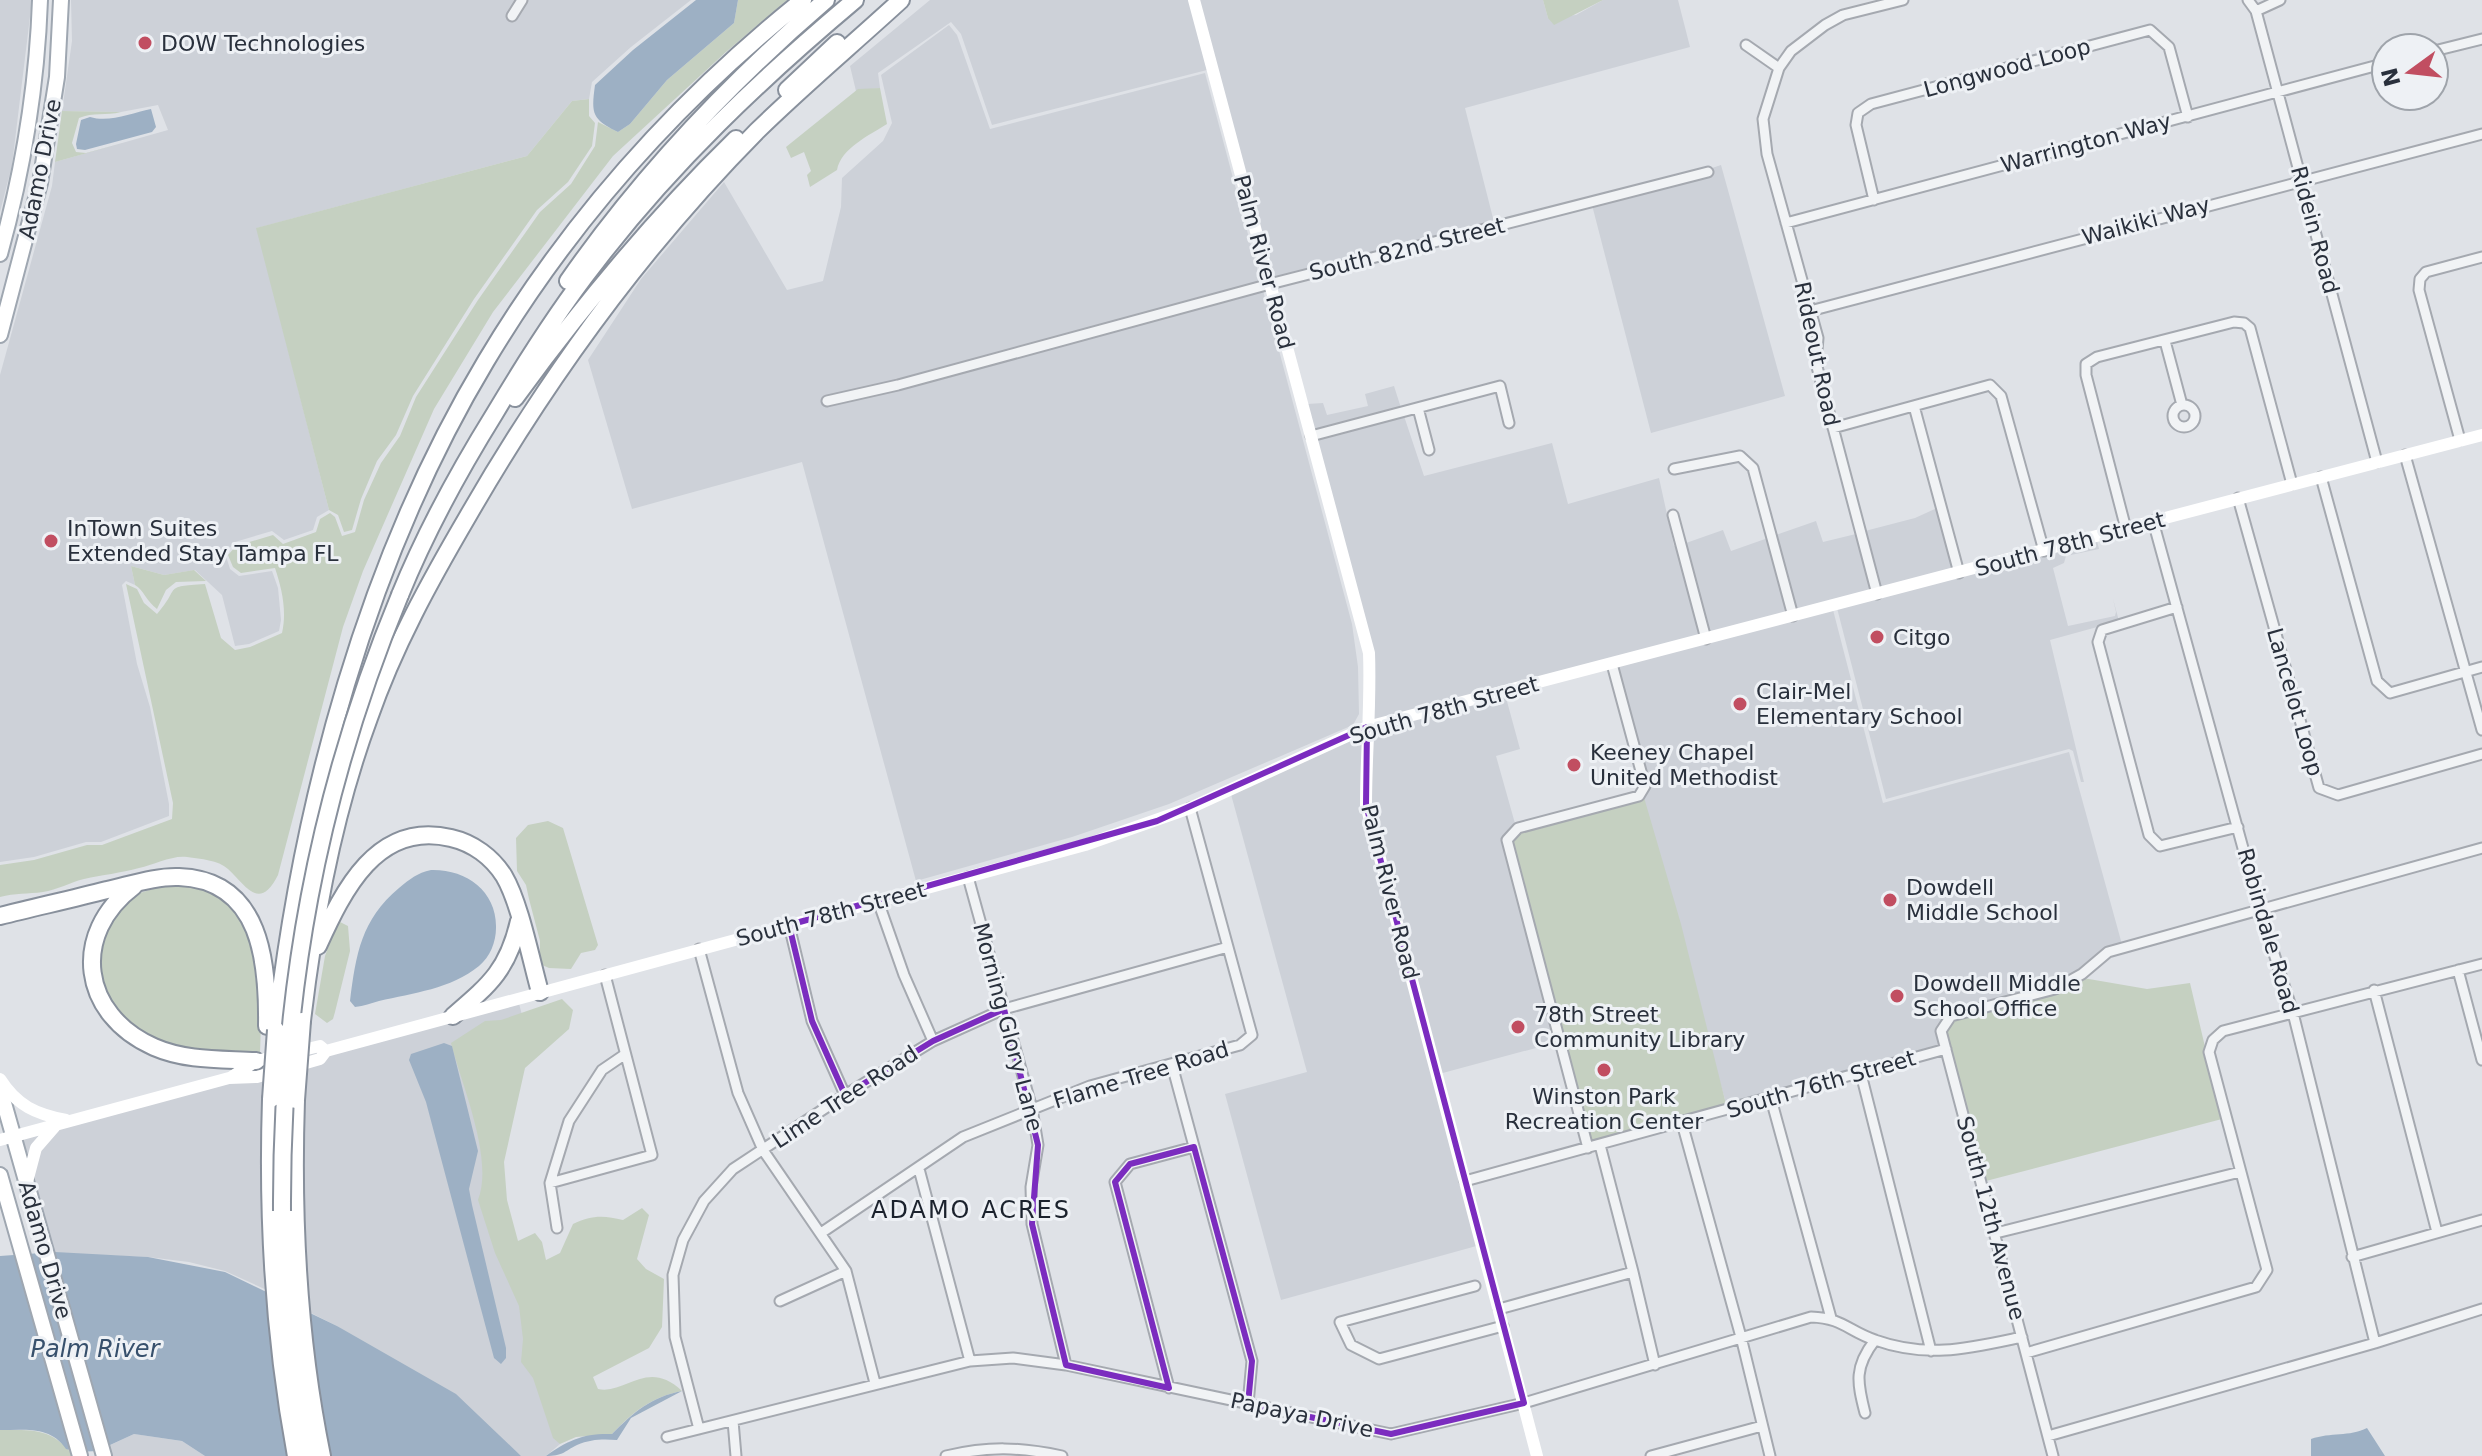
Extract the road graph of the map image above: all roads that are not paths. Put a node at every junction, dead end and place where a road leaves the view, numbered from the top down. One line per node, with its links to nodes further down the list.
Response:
1 (40, 0): 27 (main road, Adamo Drive)
2 (61, 0): 31 (main road, Adamo Drive)
3 (522, 0): 14 (street)
4 (803, 0): 87 (highway)
5 (826, 0): 50 (highway)
6 (855, 0): 47 (highway)
7 (887, 0): 47 (highway)
8 (901, 0): 79 (highway)
9 (1194, 0): 29 (street, Palm River Road)
10 (1903, 0): 19 (street)
11 (2248, 0): 13 (street, Ridein Road)
12 (2280, 0): 13 (street)
13 (2256, 11): 20 (street, Ridein Road)
14 (512, 16)
15 (2482, 39): 17 (street)
16 (1746, 45): 19 (street)
17 (2450, 47)
18 (2370, 67): 20 (street, Warrington Way)
19 (1779, 68): 26 (street, Rideout Road)
20 (2277, 90): 21 (street, Warrington Way); 24 (street, Ridein Road)
21 (2188, 117): 25 (street, Warrington Way); 25 (street, Longwood Loop)
22 (2482, 134): 24 (street, Waikiki Way)
23 (1708, 172): 29 (street, South 82nd Street)
24 (2301, 180): 30 (street, Waikiki Way); 44 (street, Ridein Road)
25 (1874, 200): 26 (street, Warrington Way)
26 (1786, 223): 30 (street, Rideout Road)
27 (0, 254)
28 (2482, 257): 41 (street)
29 (1270, 284): 33 (street, South 82nd Street); 40 (street, Palm River Road)
30 (1810, 311): 38 (street, Rideout Road)
31 (1, 329)
32 (2165, 341): 34 (street); 48 (street); 53 (street)
33 (827, 401)
34 (2182, 405)
35 (1914, 406): 38 (street); 54 (street); 55 (street)
36 (1418, 408): 37 (street); 40 (street); 42 (street)
37 (1509, 423)
38 (1833, 428): 56 (street, Rideout Road)
39 (2482, 435): 41 (street, South 78th Street)
40 (1311, 436): 63 (street, Palm River Road)
41 (2460, 440): 43 (street, South 78th Street)
42 (1429, 450)
43 (2405, 455): 44 (street, South 78th Street); 62 (street)
44 (2377, 462): 46 (street, South 78th Street)
45 (1674, 469): 58 (street)
46 (2321, 477): 48 (street, South 78th Street); 62 (street)
47 (455, 479): 50 (highway)
48 (2292, 484): 49 (street, South 78th Street)
49 (2238, 498): 52 (street, South 78th Street); 65 (street, Lancelot Loop)
50 (438, 511): 152 (highway, bridge)
51 (1673, 515): 59 (street)
52 (2153, 521): 53 (street, South 78th Street); 57 (street, Robindale Road)
53 (2126, 529): 54 (street, South 78th Street)
54 (2044, 551): 55 (street, South 78th Street)
55 (1959, 573): 56 (street, South 78th Street)
56 (1877, 594): 58 (street, South 78th Street)
57 (2177, 607): 67 (street, Robindale Road); 67 (street)
58 (1793, 616): 59 (street, South 78th Street)
59 (1706, 639): 60 (street, South 78th Street)
60 (1612, 664): 63 (street, South 78th Street); 107 (street)
61 (2482, 667): 62 (street)
62 (2466, 671): 64 (street)
63 (1367, 727): 66 (street, South 78th Street); 112 (street, Palm River Road)
64 (2482, 730)
65 (2482, 754)
66 (1190, 808): 69 (street, South 78th Street); 76 (street)
67 (2238, 827): 72 (street, Robindale Road)
68 (2482, 848): 72 (street, South 12th Avenue)
69 (968, 877): 71 (street, South 78th Street); 84 (street, Morning Glory Lane)
70 (138, 884): 73 (highway); 87 (highway); 93 (highway)
71 (878, 901): 75 (street, South 78th Street); 88 (street)
72 (2260, 910): 85 (street, Robindale Road); 89 (street, South 12th Avenue)
73 (0, 916)
74 (519, 919): 79 (highway); 83 (highway); 86 (highway)
75 (789, 925): 77 (street, South 78th Street); 99 (street)
76 (1228, 947): 84 (street, Lime Tree Road); 94 (street, Flame Tree Road)
77 (699, 949): 81 (street, South 78th Street); 108 (street)
78 (2482, 964): 80 (street)
79 (309, 966): 153 (highway, bridge)
80 (2458, 970): 82 (street); 92 (street)
81 (605, 975): 83 (street, South 78th Street); 91 (street)
82 (2374, 990): 85 (street); 117 (street)
83 (540, 992): 86 (street, South 78th Street)
84 (1004, 1009): 88 (street, Lime Tree Road); 101 (street, Morning Glory Lane)
85 (2293, 1013): 110 (street); 120 (street, Robindale Road)
86 (453, 1016): 90 (street, South 78th Street)
87 (272, 1031): 151 (highway, bridge)
88 (933, 1041): 99 (street, Lime Tree Road)
89 (1946, 1049): 95 (street, South 76th Street); 119 (street, South 12th Avenue)
90 (326, 1051): 93 (street, South 78th Street); 96 (street, South 78th Street)
91 (624, 1055): 113 (street); 113 (street)
92 (2482, 1060)
93 (256, 1061): 96 (street, South 78th Street)
94 (1172, 1065): 101 (street, Flame Tree Road); 106 (street)
95 (1861, 1074): 100 (street, South 76th Street); 133 (street)
96 (229, 1078): 102 (street, South 78th Street)
97 (0, 1079): 102 (street)
98 (0, 1089): 104 (main road, Adamo Drive)
99 (845, 1095): 108 (street, Lime Tree Road)
100 (1771, 1099): 103 (street, South 76th Street); 127 (street)
101 (1032, 1109): 109 (street, Flame Tree Road); 136 (street, Morning Glory Lane)
102 (63, 1123): 104 (street, South 78th Street); 114 (street)
103 (1682, 1123): 105 (street, South 76th Street); 129 (street)
104 (6, 1138): 114 (main road, Adamo Drive)
105 (1600, 1145): 107 (street, South 76th Street); 122 (street)
106 (1194, 1147): 139 (street); 141 (street)
107 (1588, 1148): 112 (street, South 76th Street)
108 (763, 1150): 118 (street); 145 (street, Lime Tree Road)
109 (919, 1169): 118 (street, Flame Tree Road); 135 (street)
110 (2240, 1172): 119 (street); 134 (street)
111 (0, 1175): 149 (main road, Adamo Drive)
112 (1465, 1181): 125 (street, Palm River Road)
113 (550, 1183): 116 (street)
114 (26, 1185): 150 (main road, Adamo Drive)
115 (2482, 1220): 117 (street)
116 (557, 1228)
117 (2437, 1232): 120 (street)
118 (821, 1233): 121 (street)
119 (1996, 1233): 130 (street, South 12th Avenue)
120 (2352, 1257): 132 (street, Robindale Road)
121 (846, 1271): 124 (street); 138 (street)
122 (1633, 1272): 125 (street); 137 (street)
123 (1475, 1286): 128 (street)
124 (780, 1301)
125 (1499, 1309): 128 (street, Palm River Road)
126 (2482, 1309): 132 (street)
127 (1831, 1318): 129 (street, Papaya Drive); 131 (street)
128 (1503, 1326): 140 (street, Palm River Road)
129 (1741, 1337): 137 (street, Papaya Drive); 144 (street)
130 (2022, 1337): 133 (street); 134 (street, South 12th Avenue)
131 (1875, 1340): 133 (street); 142 (street)
132 (2375, 1343): 146 (street)
133 (1931, 1351)
134 (2026, 1353): 146 (street, South 12th Avenue)
135 (970, 1361): 136 (street, Papaya Drive); 138 (street, Papaya Drive)
136 (1066, 1365): 139 (street, Papaya Drive)
137 (1655, 1365): 140 (street, Papaya Drive)
138 (875, 1383): 143 (street, Papaya Drive)
139 (1169, 1388): 141 (street, Papaya Drive)
140 (1524, 1403): 141 (street, Papaya Drive); 157 (street, Palm River Road)
141 (1248, 1404)
142 (1865, 1413)
143 (733, 1421): 145 (street, Papaya Drive); 154 (street)
144 (1762, 1426): 158 (street); 159 (street)
145 (699, 1429): 147 (street, Papaya Drive)
146 (2048, 1436): 160 (street, South 12th Avenue)
147 (667, 1437)
148 (1021, 1452): 155 (street); 156 (street)
149 (80, 1456)
150 (104, 1456)
151 (296, 1456)
152 (309, 1456)
153 (322, 1456)
154 (736, 1456)
155 (946, 1456)
156 (1062, 1456)
157 (1537, 1456)
158 (1651, 1456)
159 (1770, 1456)
160 (2053, 1456)

